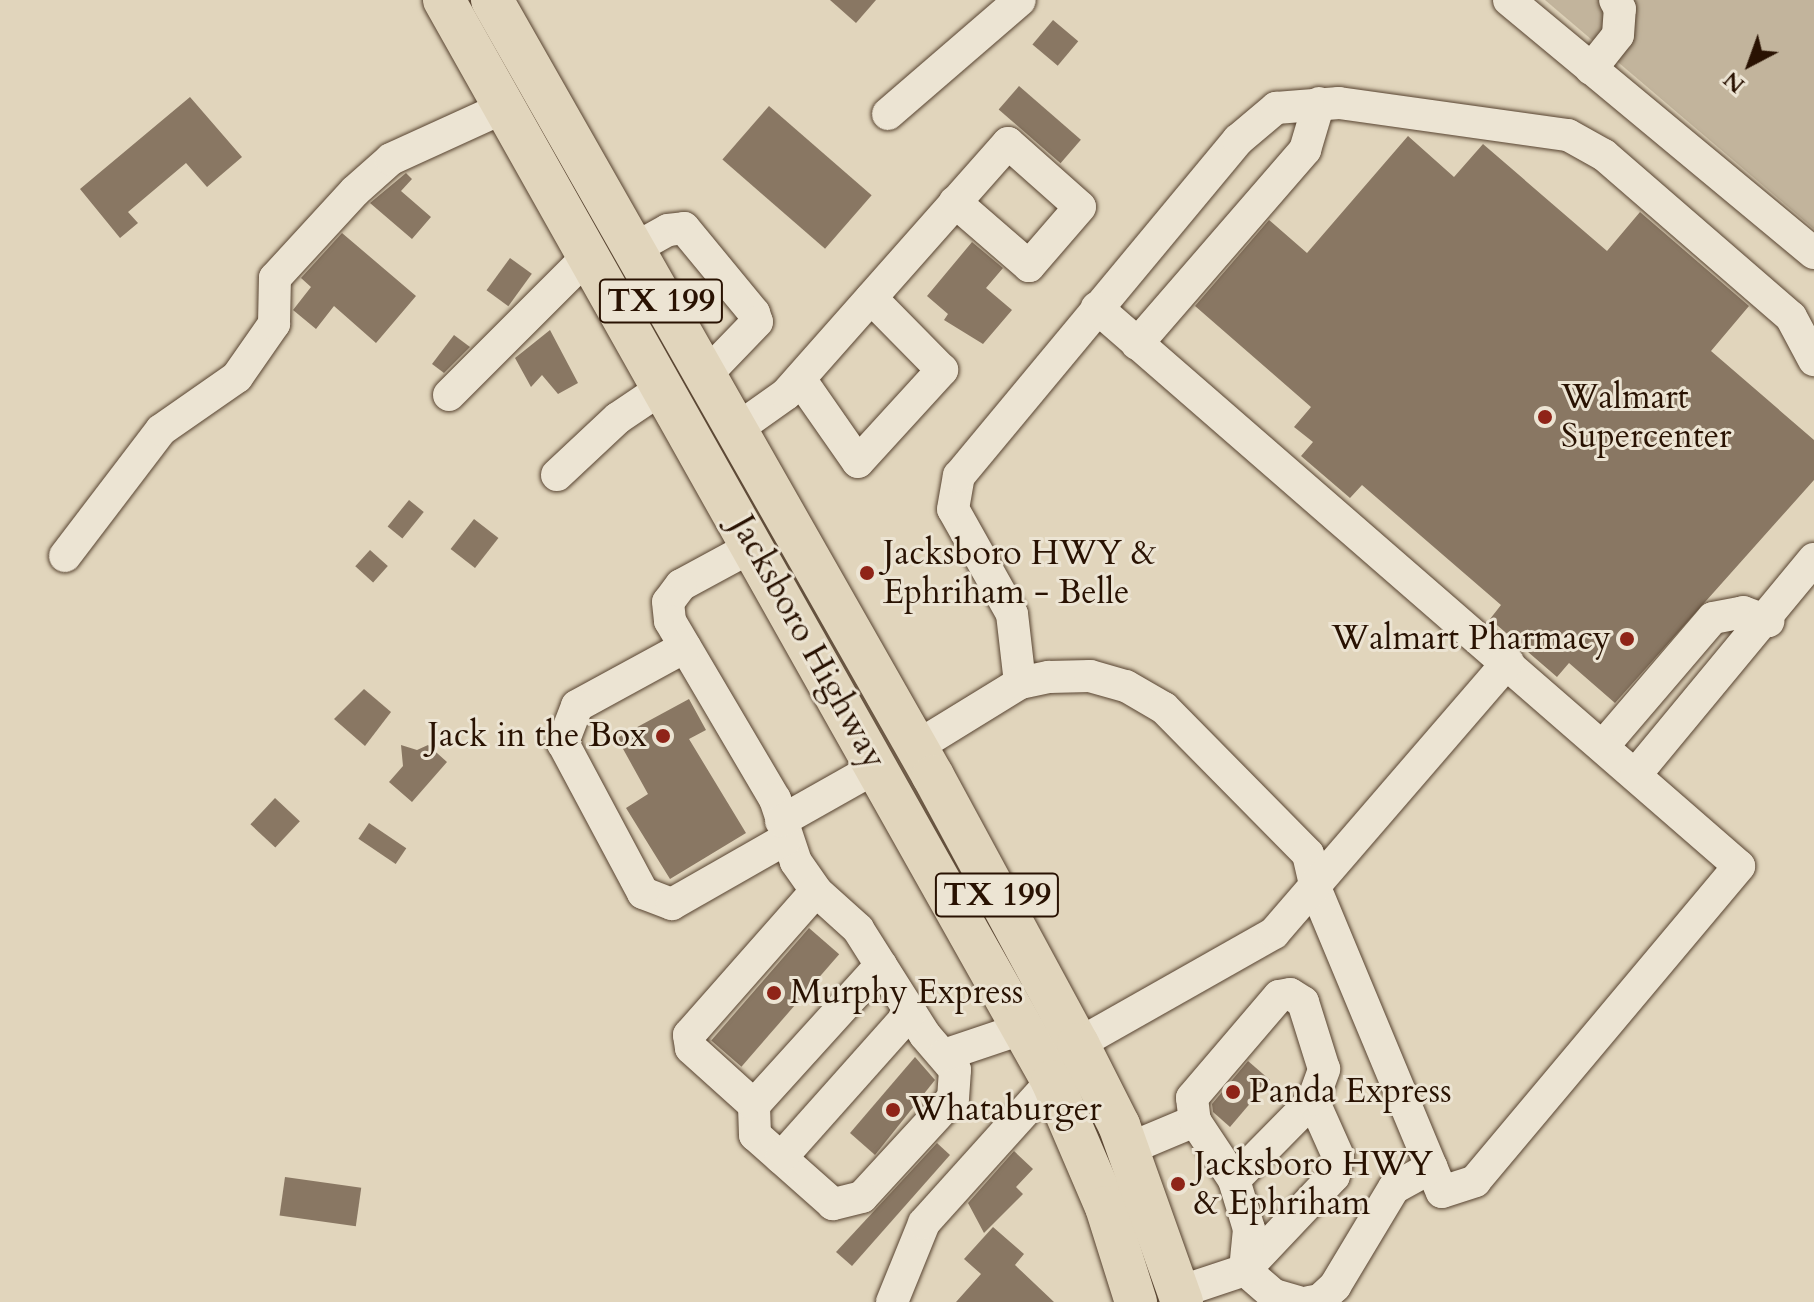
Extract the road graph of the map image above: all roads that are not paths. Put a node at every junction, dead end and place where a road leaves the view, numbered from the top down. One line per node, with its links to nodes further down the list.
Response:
1 (444, 0): 8 (main road, Jacksboro Highway / TX 199)
2 (492, 0): 11 (main road, Jacksboro Highway / TX 199)
3 (1020, 0): 9 (street)
4 (1509, 0): 6 (street)
5 (1615, 0): 6 (street)
6 (1591, 69): 12 (street)
7 (1319, 103): 15 (street); 16 (street); 17 (street)
8 (505, 107): 13 (main road, Jacksboro Highway / TX 199); 24 (street)
9 (888, 114)
10 (955, 202): 14 (street)
11 (632, 250): 19 (main road, Jacksboro Highway / TX 199); 19 (street)
12 (1814, 253)
13 (589, 255): 19 (main road, Jacksboro Highway / TX 199); 20 (street)
14 (871, 298): 18 (street); 18 (street)
15 (1097, 308): 16 (street); 29 (street)
16 (1137, 344): 28 (street)
17 (1814, 360)
18 (800, 379): 21 (street)
19 (684, 382): 21 (main road, Jacksboro Highway / TX 199); 22 (street); 23 (main road, Jacksboro Highway / TX 199)
20 (449, 395)
21 (734, 431): 31 (main road, Jacksboro Highway / TX 199)
22 (557, 475)
23 (755, 545): 27 (street); 32 (main road, Jacksboro Highway / TX 199)
24 (65, 556)
25 (1814, 559): 26 (street)
26 (1768, 621): 30 (street); 33 (street)
27 (685, 647): 34 (street); 34 (street)
28 (1508, 662): 30 (street); 35 (street)
29 (1020, 683): 31 (street); 35 (street)
30 (1604, 745): 33 (street)
31 (916, 747): 32 (main road); 40 (main road, Jacksboro Highway / TX 199)
32 (877, 767): 34 (street); 39 (main road, Jacksboro Highway / TX 199)
33 (1636, 774): 48 (street)
34 (784, 830): 36 (street)
35 (1316, 890): 40 (street); 48 (street)
36 (816, 891): 37 (street); 44 (street)
37 (881, 965): 38 (street); 44 (street)
38 (911, 1012): 41 (street); 47 (street)
39 (1024, 1028): 41 (street); 42 (main road, Jacksboro Highway / TX 199)
40 (1078, 1044): 46 (main road, Jacksboro Highway / TX 199)
41 (944, 1055): 47 (street)
42 (1052, 1081): 52 (main road, Jacksboro Highway / TX 199); 53 (street)
43 (1313, 1100): 45 (street); 49 (street); 50 (street)
44 (754, 1105): 47 (street)
45 (1195, 1121): 46 (street); 49 (street)
46 (1128, 1149): 51 (main road, Jacksboro Highway / TX 199)
47 (781, 1158)
48 (1432, 1167): 55 (street)
49 (1234, 1180): 50 (street)
50 (1245, 1270): 51 (street); 54 (street)
51 (1180, 1297)
52 (1133, 1300)
53 (892, 1302)
54 (1298, 1302)
55 (1309, 1302)

